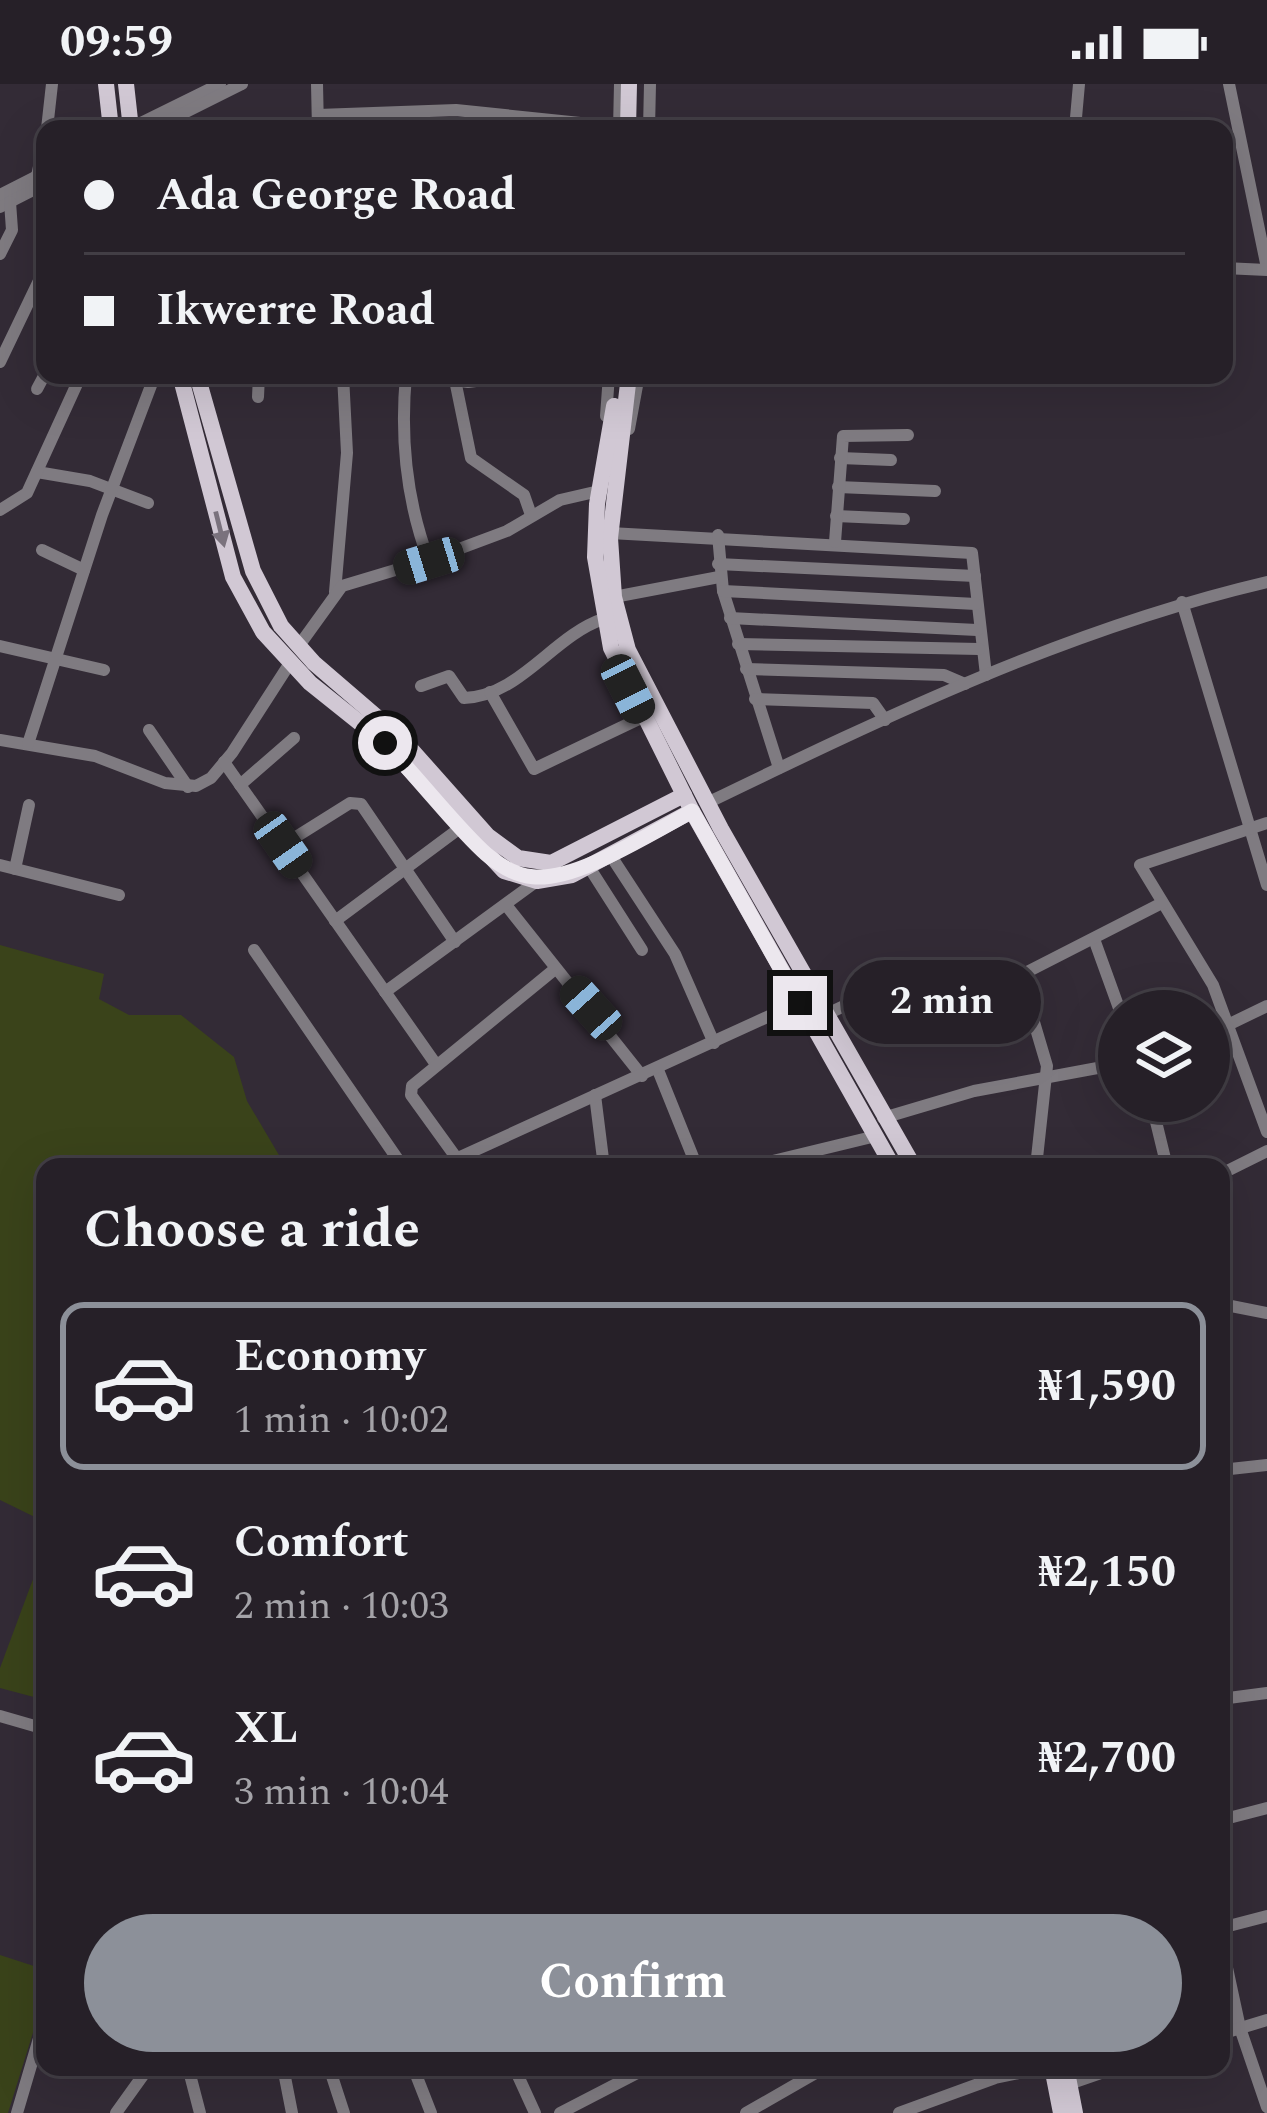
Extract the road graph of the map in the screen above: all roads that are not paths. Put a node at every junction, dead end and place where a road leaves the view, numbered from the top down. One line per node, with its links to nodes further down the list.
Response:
1 (52, 84): 13 (street)
2 (106, 84): 14 (main road)
3 (126, 84): 15 (main road)
4 (220, 84): 16 (street)
5 (242, 84): 17 (street)
6 (316, 84): 18 (street)
7 (625, 84): 22 (main road)
8 (639, 84): 23 (main road)
9 (650, 84): 24 (street)
10 (1079, 84): 25 (street)
11 (1228, 84): 30 (street)
12 (380, 112): 19 (street); 20 (street); 21 (street)
13 (48, 120)
14 (111, 120)
15 (130, 120)
16 (149, 120)
17 (170, 120)
18 (318, 120)
19 (330, 120)
20 (380, 120)
21 (550, 120)
22 (626, 120)
23 (628, 120)
24 (650, 120)
25 (1076, 120)
26 (36, 181): 27 (street)
27 (3, 201): 28 (street)
28 (0, 254)
29 (1233, 268): 30 (street)
30 (1267, 269)
31 (36, 287): 32 (street)
32 (0, 362)
33 (40, 384): 45 (street)
34 (78, 384): 51 (street)
35 (152, 384): 53 (street)
36 (182, 384): 80 (main road, one-way to 80)
37 (200, 384): 80 (main road)
38 (259, 384): 46 (street)
39 (343, 384): 70 (street)
40 (409, 384): 65 (street)
41 (456, 384): 58 (street)
42 (613, 384): 54 (main road)
43 (628, 384): 50 (main road)
44 (637, 384): 50 (street)
45 (37, 389)
46 (258, 397)
47 (908, 435): 48 (street)
48 (840, 458): 49 (street); 52 (street)
49 (891, 460)
50 (616, 470): 61 (main road)
51 (37, 472): 53 (street); 57 (street)
52 (838, 487): 55 (street); 59 (street)
53 (112, 488): 56 (street); 66 (street)
54 (599, 491): 58 (street); 75 (main road)
55 (935, 491)
56 (148, 503)
57 (0, 510)
58 (531, 515): 65 (street)
59 (836, 516): 60 (street); 63 (street)
60 (904, 519)
61 (610, 532): 62 (street); 71 (main road)
62 (718, 535): 63 (street); 68 (street)
63 (835, 542): 67 (street)
64 (42, 550): 66 (street)
65 (429, 561): 70 (street)
66 (84, 569): 81 (street)
67 (975, 576): 68 (street); 73 (street)
68 (720, 577): 71 (street); 73 (street); 74 (street)
69 (1267, 582): 72 (street)
70 (335, 592): 80 (street)
71 (614, 597): 99 (main road)
72 (1182, 602): 84 (street); 103 (street)
73 (976, 604): 76 (street)
74 (730, 618): 76 (street); 77 (street)
75 (603, 619): 87 (street); 89 (main road)
76 (976, 630): 79 (street)
77 (738, 644): 79 (street); 82 (street)
78 (0, 646): 81 (street)
79 (979, 649): 84 (street)
80 (294, 655): 95 (street); 99 (main road); 102 (main road)
81 (55, 656): 83 (street); 94 (street)
82 (746, 669): 85 (street); 88 (street)
83 (104, 670)
84 (986, 675): 85 (street)
85 (965, 684): 90 (street)
86 (421, 686): 87 (street)
87 (490, 692): 89 (street)
88 (755, 699): 90 (street); 96 (street)
89 (643, 717): 99 (main road)
90 (885, 720): 96 (street)
91 (149, 730): 98 (street)
92 (294, 738): 97 (street)
93 (0, 740): 94 (street)
94 (28, 744): 98 (street)
95 (224, 762): 97 (street); 98 (street)
96 (779, 768): 99 (street)
97 (240, 785): 104 (street)
98 (188, 787)
99 (694, 803): 105 (main road); 123 (main road); 125 (main road)
100 (29, 805): 106 (street)
101 (1267, 823): 103 (street)
102 (460, 828): 108 (street); 109 (main road)
103 (1246, 830): 110 (street); 112 (street)
104 (283, 845): 108 (street); 114 (street)
105 (611, 856): 107 (main road); 127 (street)
106 (7, 867): 111 (street)
107 (589, 868): 109 (main road); 118 (street)
108 (405, 869): 114 (street); 116 (street)
109 (537, 881): 113 (street)
110 (1267, 885)
111 (119, 895)
112 (1162, 903): 115 (street); 126 (street)
113 (506, 905): 116 (street); 119 (street)
114 (335, 921): 122 (street)
115 (1094, 939): 121 (street); 132 (street)
116 (455, 942): 122 (street)
117 (254, 950): 138 (street)
118 (642, 950)
119 (555, 969): 128 (street); 131 (street)
120 (918, 971): 125 (street)
121 (1112, 990)
122 (385, 992): 128 (street)
123 (800, 1003): 127 (street); 136 (main road)
124 (1267, 1006): 126 (street)
125 (825, 1015): 136 (main road)
126 (1231, 1026): 135 (street)
127 (714, 1043): 130 (street)
128 (435, 1063): 139 (street)
129 (1098, 1068): 132 (street)
130 (658, 1070): 131 (street); 142 (street)
131 (642, 1076): 133 (street)
132 (1046, 1078): 136 (street); 146 (street)
133 (595, 1095): 140 (street); 141 (street)
134 (1156, 1122): 147 (street)
135 (1267, 1132)
136 (880, 1133): 143 (street); 144 (main road); 145 (main road)
137 (1267, 1151): 148 (street)
138 (397, 1158)
139 (458, 1158)
140 (469, 1158)
141 (603, 1158)
142 (693, 1158)
143 (783, 1158)
144 (887, 1158)
145 (905, 1158)
146 (1037, 1158)
147 (1165, 1158)
148 (1230, 1170)
149 (1230, 1302): 150 (street)
150 (1267, 1308)
151 (1267, 1465): 152 (street)
152 (1230, 1469)
153 (1267, 1694): 154 (street)
154 (1230, 1698)
155 (0, 1716): 156 (street)
156 (36, 1727)
157 (1267, 1808): 158 (street)
158 (1230, 1818)
159 (1267, 1916): 160 (street)
160 (1230, 1926)
161 (1230, 1982): 163 (street)
162 (1267, 2020): 163 (street)
163 (1240, 2028): 164 (street); 178 (street)
164 (1230, 2031)
165 (36, 2049): 179 (street)
166 (143, 2076): 180 (street)
167 (190, 2076): 181 (street)
168 (285, 2076): 182 (street)
169 (332, 2076): 183 (street)
170 (417, 2076): 184 (street)
171 (518, 2076): 185 (street)
172 (632, 2076): 186 (street)
173 (810, 2076): 187 (street)
174 (1019, 2076): 177 (street)
175 (1052, 2076): 190 (main road)
176 (1067, 2076): 191 (main road)
177 (949, 2096): 188 (street); 189 (street)
178 (1267, 2107)
179 (17, 2113)
180 (116, 2113)
181 (200, 2113)
182 (292, 2113)
183 (344, 2113)
184 (431, 2113)
185 (535, 2113)
186 (560, 2113)
187 (746, 2113)
188 (899, 2113)
189 (953, 2113)
190 (1060, 2113)
191 (1075, 2113)

